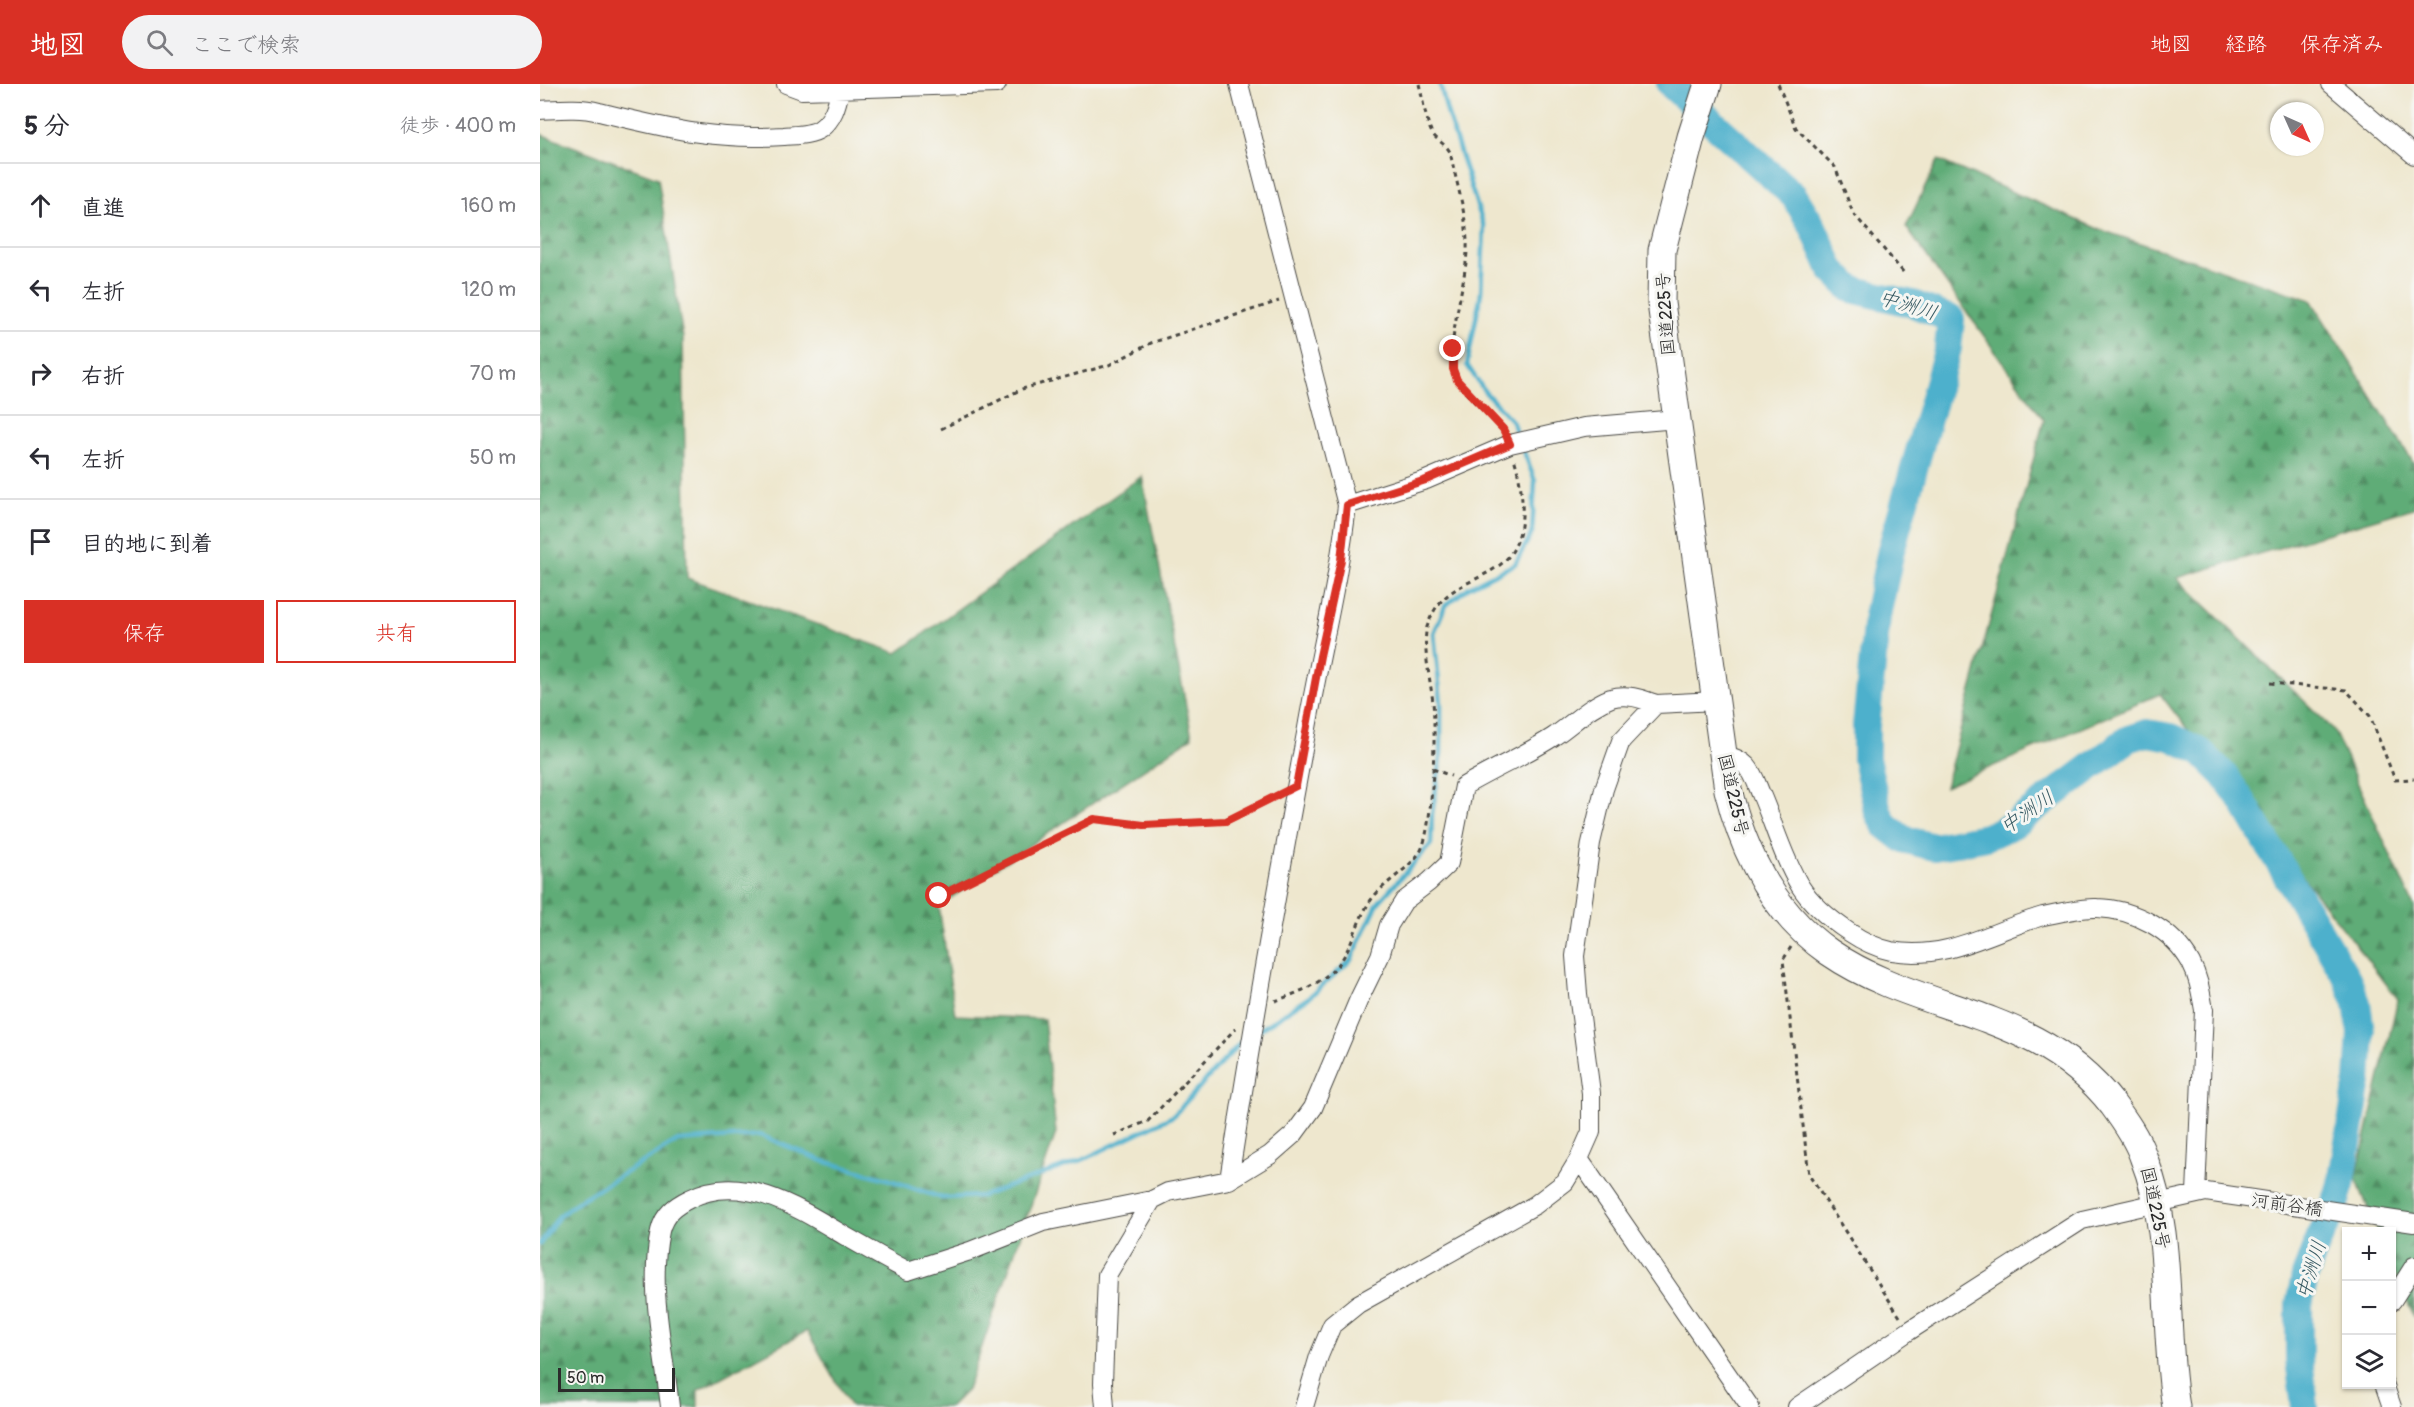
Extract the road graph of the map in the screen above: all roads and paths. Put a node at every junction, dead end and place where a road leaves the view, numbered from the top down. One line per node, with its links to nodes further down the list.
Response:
1 (786, 84): 8 (street)
2 (997, 84): 8 (street)
3 (1239, 84): 12 (street)
4 (1419, 84): 15 (path)
5 (1708, 84): 13 (highway, 国道225号)
6 (1778, 84): 11 (path)
7 (2331, 84): 10 (street)
8 (840, 90): 9 (street)
9 (540, 110)
10 (2414, 155)
11 (1904, 273)
12 (1292, 297): 14 (path); 16 (street)
13 (1677, 420): 15 (street); 18 (highway, 国道225号)
14 (941, 429)
15 (1517, 443): 16 (street); 25 (path)
16 (1347, 505): 22 (street)
17 (2270, 683): 21 (path)
18 (1716, 701): 19 (street); 20 (highway, 国道225号)
19 (1656, 705): 27 (street); 28 (street)
20 (1723, 754): 24 (highway, 国道225号); 29 (street)
21 (2414, 779)
22 (1296, 786): 23 (path); 25 (street)
23 (939, 896)
24 (1801, 930): 31 (highway, 国道225号); 35 (path)
25 (1256, 1008): 26 (path); 28 (street)
26 (1114, 1135)
27 (1579, 1159): 39 (street); 40 (street)
28 (1229, 1180): 30 (street)
29 (2196, 1194): 31 (street, 河前谷橋); 32 (street, 河前谷橋)
30 (1152, 1200): 37 (street); 38 (street)
31 (2157, 1203): 35 (street, 河前谷橋); 42 (highway, 国道225号)
32 (2414, 1223)
33 (2414, 1266): 34 (street)
34 (2396, 1293)
35 (1909, 1331): 41 (street, 河前谷橋)
36 (2386, 1389): 43 (street)
37 (670, 1407)
38 (1105, 1407)
39 (1304, 1407)
40 (1750, 1407)
41 (1797, 1407)
42 (2176, 1407)
43 (2392, 1407)

